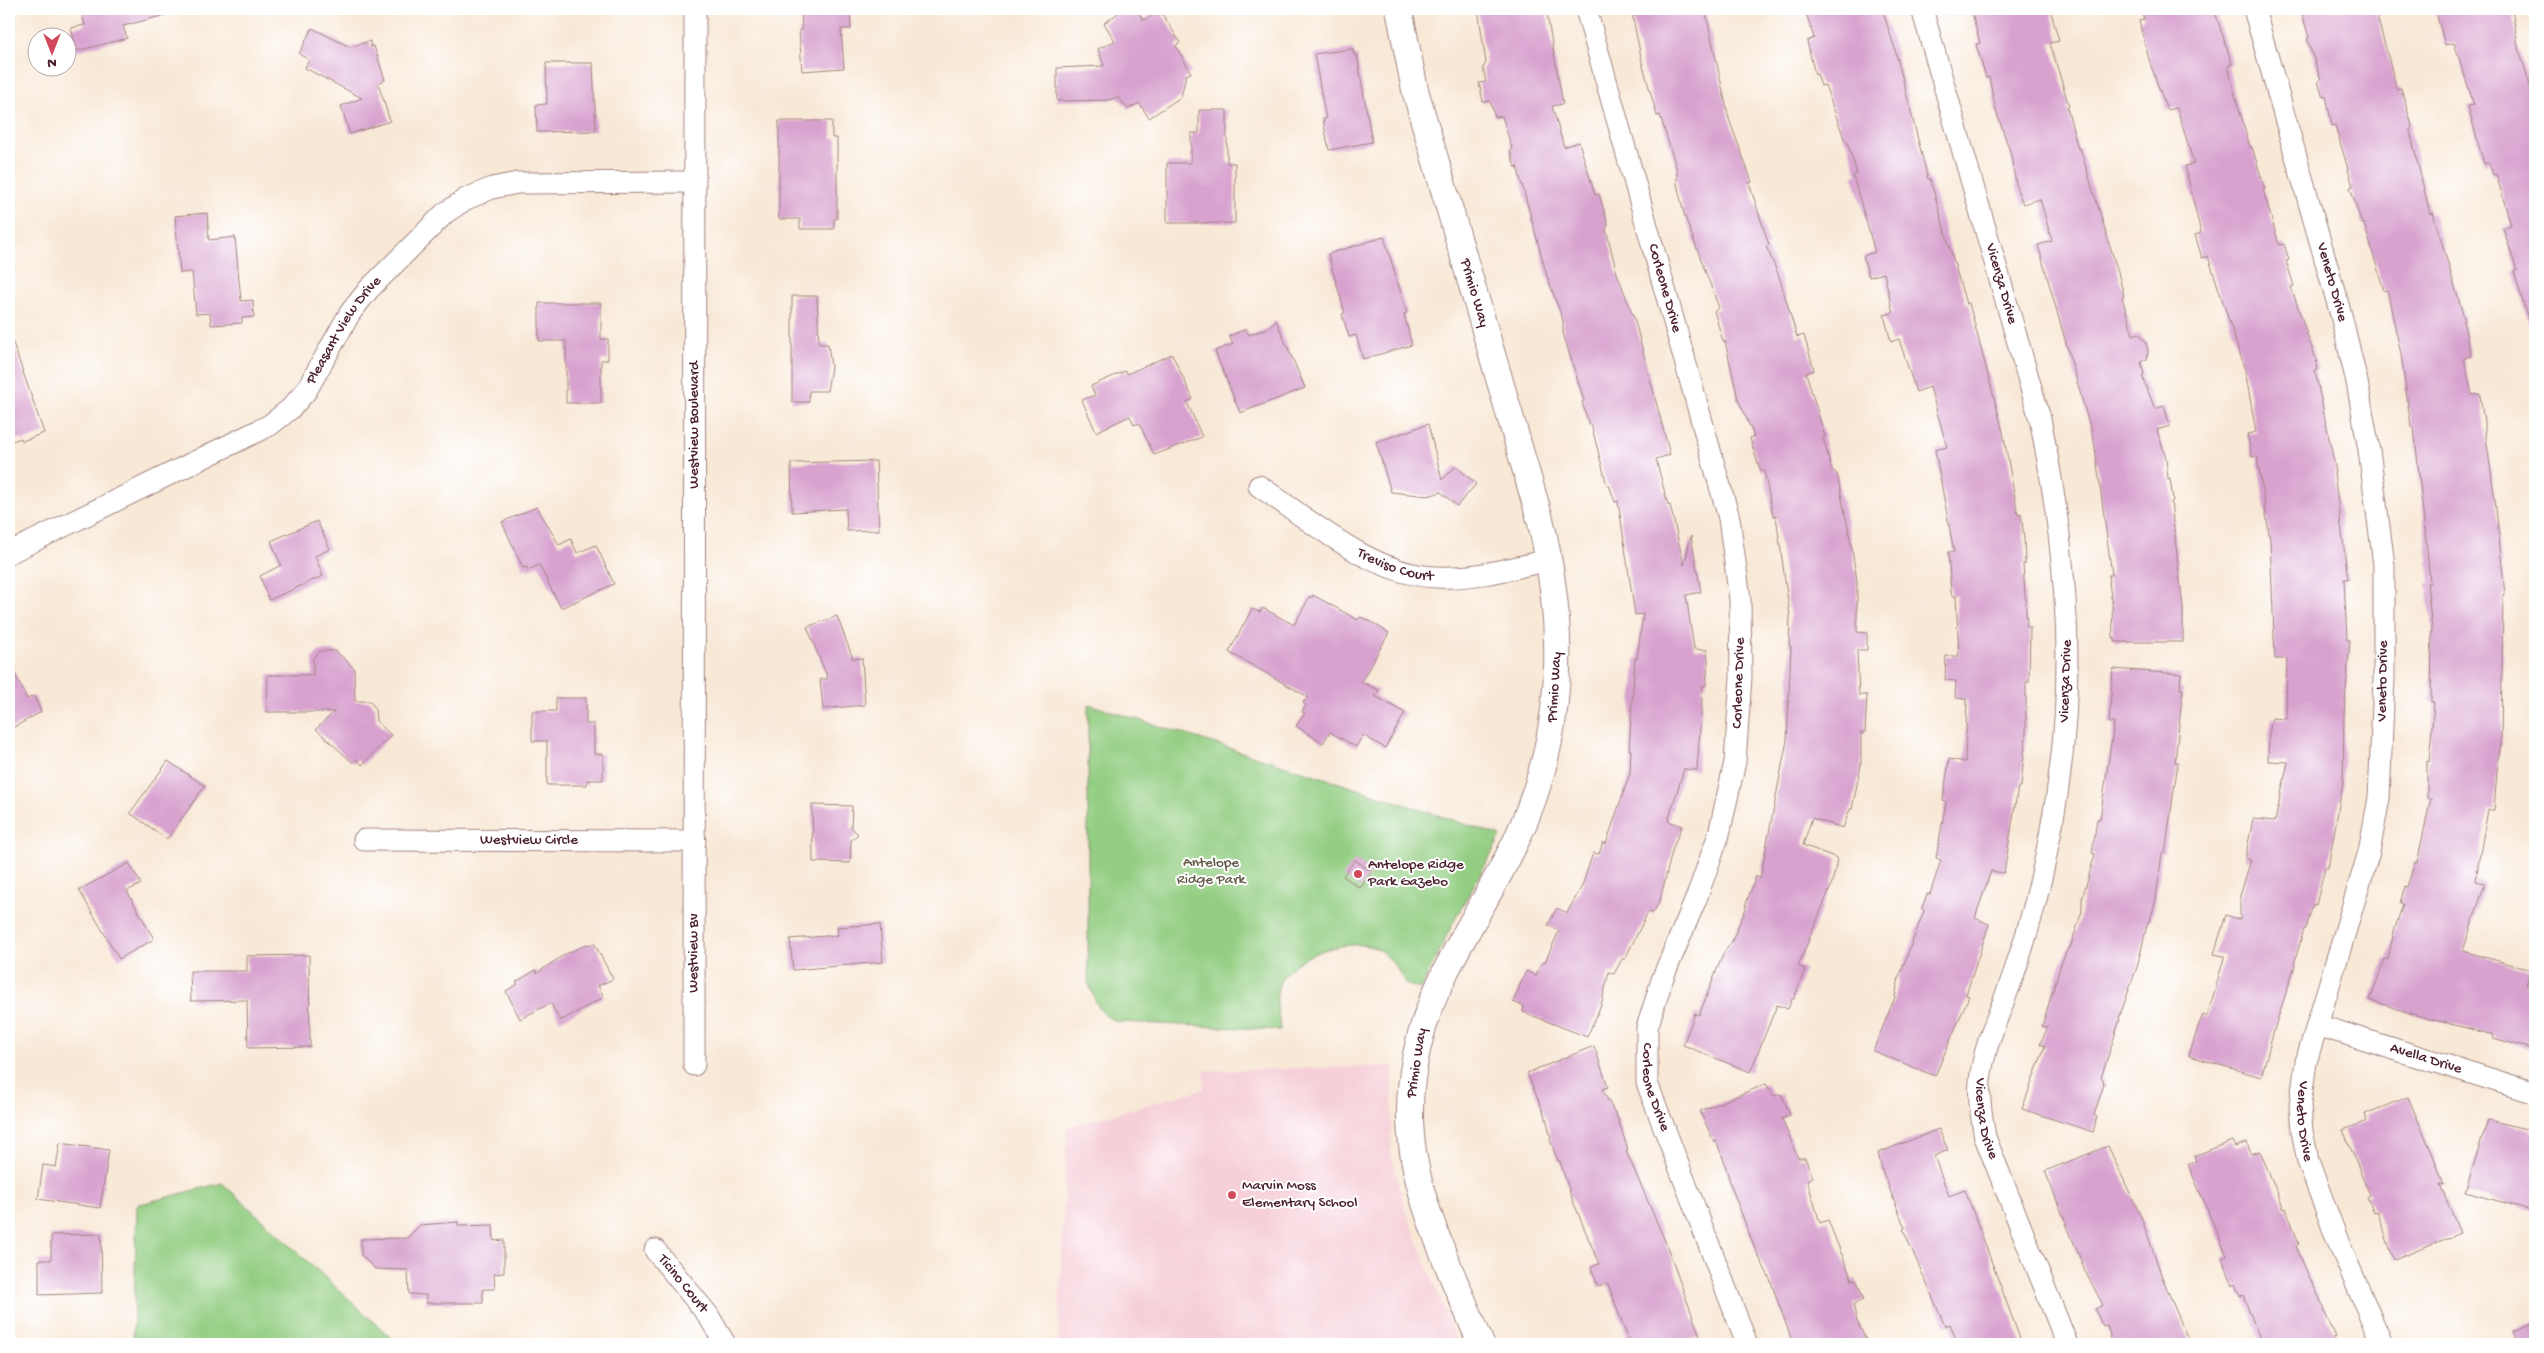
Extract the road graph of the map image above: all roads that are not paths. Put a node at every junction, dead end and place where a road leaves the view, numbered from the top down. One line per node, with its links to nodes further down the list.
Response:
1 (695, 9): 6 (street, Westview Boulevard)
2 (1399, 9): 9 (street, Primio Way)
3 (1586, 9): 18 (street, Corleone Drive)
4 (1922, 9): 19 (street, Vicenza Drive)
5 (2254, 9): 12 (street, Veneto Drive)
6 (695, 182): 8 (street, Pleasant View Drive); 11 (street, Westview Boulevard)
7 (1259, 486): 9 (street, Treviso Court)
8 (9, 553)
9 (1550, 560): 17 (street, Primio Way)
10 (364, 840): 11 (street, Westview Circle)
11 (695, 841): 13 (street, Westview Bv)
12 (2317, 1025): 14 (street, Avella Drive); 20 (street, Veneto Drive)
13 (694, 1065)
14 (2535, 1093)
15 (655, 1250): 16 (street, Ticino Court)
16 (725, 1344)
17 (1480, 1344)
18 (1747, 1344)
19 (2067, 1344)
20 (2382, 1344)

